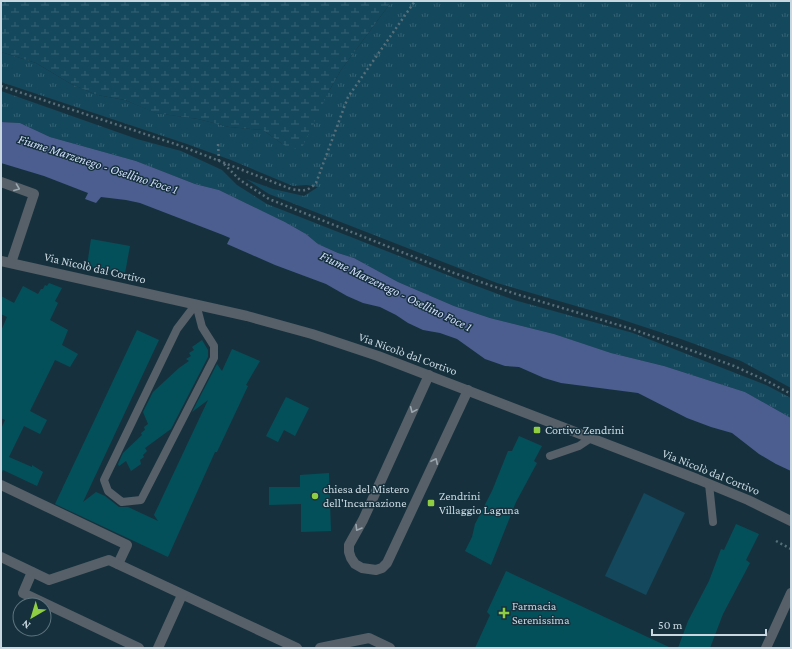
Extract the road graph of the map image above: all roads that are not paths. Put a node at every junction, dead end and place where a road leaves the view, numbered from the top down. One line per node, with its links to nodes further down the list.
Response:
1 (1, 182): 2 (street, one-way to 2)
2 (6, 262): 3 (street, Via Nicolò dal Cortivo)
3 (196, 304): 3 (lane); 4 (street, Via Nicolò dal Cortivo)
4 (429, 375): 5 (street, Via Nicolò dal Cortivo); 5 (street, one-way to 5)
5 (468, 390): 6 (street, Via Nicolò dal Cortivo)
6 (591, 438): 7 (lane); 9 (street, Via Nicolò dal Cortivo)
7 (550, 456)
8 (1, 484): 13 (street)
9 (709, 484): 10 (street, Via Nicolò dal Cortivo); 11 (lane)
10 (791, 521)
11 (713, 522)
12 (1, 557): 14 (street)
13 (118, 564): 14 (street); 16 (street)
14 (32, 572): 17 (street)
15 (791, 593): 22 (street)
16 (182, 594): 18 (street); 19 (street)
17 (140, 648)
18 (158, 648)
19 (297, 648)
20 (320, 648): 21 (street)
21 (390, 648)
22 (766, 648)

